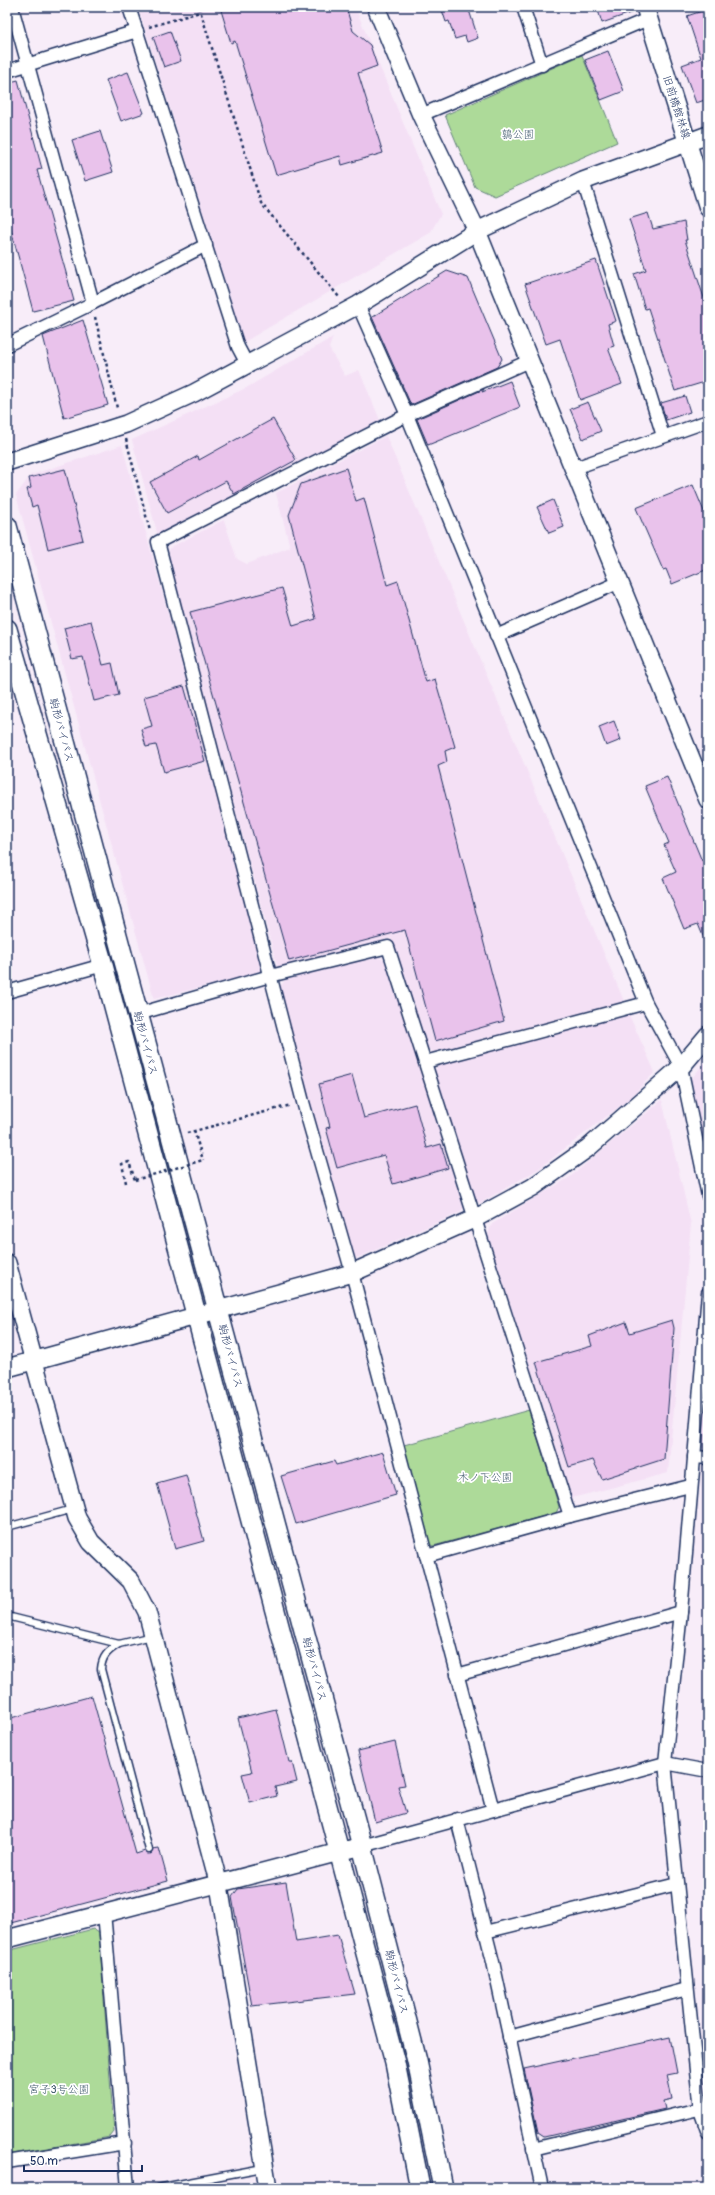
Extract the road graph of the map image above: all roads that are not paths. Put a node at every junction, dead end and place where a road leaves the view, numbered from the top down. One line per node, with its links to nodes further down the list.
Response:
1 (12, 7): 7 (street)
2 (129, 7): 6 (street)
3 (376, 7): 10 (street)
4 (523, 7): 8 (street)
5 (646, 13): 8 (street); 12 (street, 旧前橋館林線)
6 (137, 31): 7 (street); 16 (street)
7 (28, 64): 9 (street); 17 (street)
8 (542, 65): 10 (street)
9 (7, 71)
10 (421, 115): 15 (street)
11 (708, 135): 12 (street)
12 (688, 141): 13 (street); 14 (street, 旧前橋館林線)
13 (583, 181): 15 (street); 24 (street)
14 (708, 208)
15 (477, 231): 18 (street); 20 (street)
16 (206, 245): 17 (street); 21 (street)
17 (93, 303): 19 (street)
18 (354, 307): 21 (street); 22 (street)
19 (7, 345)
20 (529, 361): 22 (street); 26 (street)
21 (247, 364): 25 (street)
22 (407, 414): 30 (street); 33 (street)
23 (708, 421): 24 (street)
24 (663, 436): 26 (street)
25 (7, 462)
26 (572, 469): 28 (street)
27 (7, 526): 36 (main road, 駒形バイパス)
28 (620, 582): 30 (street); 31 (street)
29 (7, 629): 32 (main road, 駒形バイパス)
30 (496, 636): 35 (street)
31 (708, 800)
32 (102, 966): 34 (street); 46 (main road, 駒形バイパス)
33 (270, 976): 36 (street); 38 (street); 43 (street)
34 (7, 992)
35 (646, 1003): 38 (street); 39 (street)
36 (138, 1014): 45 (main road, 駒形バイパス)
37 (708, 1035): 39 (street)
38 (425, 1062): 41 (street)
39 (680, 1067): 40 (street); 41 (street)
40 (708, 1196)
41 (476, 1218): 43 (street); 53 (street)
42 (7, 1263): 47 (street)
43 (352, 1273): 45 (street); 55 (street)
44 (708, 1293): 49 (street)
45 (219, 1309): 46 (street); 65 (main road, 駒形バイパス)
46 (195, 1317): 47 (street); 67 (main road, 駒形バイパス)
47 (33, 1361): 48 (street); 52 (street)
48 (7, 1368)
49 (694, 1457): 50 (street); 51 (street)
50 (708, 1458)
51 (690, 1486): 53 (street); 56 (street)
52 (74, 1509): 54 (lane); 58 (street)
53 (570, 1516): 55 (street)
54 (7, 1527)
55 (426, 1556): 60 (street)
56 (681, 1612): 60 (street); 61 (street)
57 (7, 1616): 59 (lane)
58 (153, 1636): 59 (lane); 69 (street)
59 (119, 1644): 66 (lane)
60 (457, 1675): 63 (street)
61 (665, 1763): 62 (street); 63 (street); 68 (street)
62 (708, 1771)
63 (493, 1810): 64 (street)
64 (457, 1819): 65 (street); 71 (street)
65 (362, 1846): 67 (street); 85 (main road, 駒形バイパス)
66 (149, 1850)
67 (339, 1851): 69 (street); 84 (main road, 駒形バイパス)
68 (677, 1884): 71 (street); 73 (street)
69 (219, 1885): 70 (street); 80 (street)
70 (104, 1912): 72 (street); 77 (street)
71 (485, 1932): 74 (street)
72 (7, 1939)
73 (687, 1989): 74 (street); 75 (street)
74 (509, 2037): 78 (street)
75 (704, 2108): 76 (street); 78 (street)
76 (708, 2133)
77 (125, 2144): 79 (street); 81 (street)
78 (533, 2149): 86 (street)
79 (7, 2162)
80 (265, 2168): 82 (lane); 83 (street)
81 (128, 2188)
82 (157, 2188)
83 (268, 2188)
84 (420, 2188)
85 (443, 2188)
86 (542, 2188)

